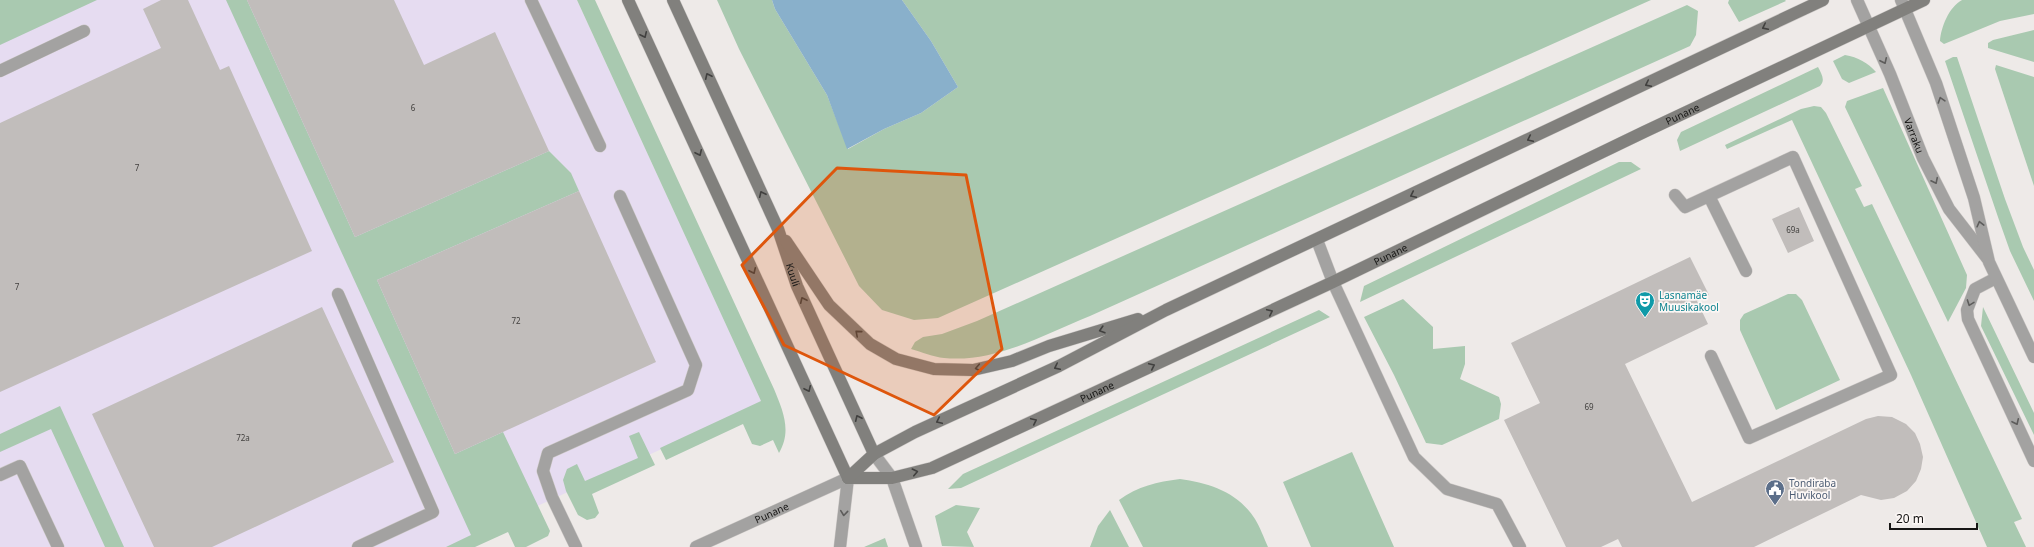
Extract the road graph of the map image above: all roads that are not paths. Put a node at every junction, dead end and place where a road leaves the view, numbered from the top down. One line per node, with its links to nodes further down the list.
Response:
1 (531, 0): 11 (street)
2 (628, 0): 28 (main road, one-way to 28)
3 (673, 0): 15 (main road, Kuuli, one-way to 3)
4 (1823, 0): 16 (main road, Punane, one-way to 16)
5 (1857, 0): 8 (street, Varraku)
6 (1924, 0): 7 (main road, Punane)
7 (1903, 4): 8 (main road, Punane); 17 (street, Varraku, one-way to 7)
8 (1868, 26): 17 (street, Varraku, one-way to 17); 20 (main road, Punane)
9 (84, 31): 10 (street)
10 (0, 71)
11 (600, 146)
12 (1675, 194): 14 (street)
13 (620, 196): 32 (street)
14 (1709, 196): 18 (street); 23 (street)
15 (778, 229): 22 (main road, one-way to 15); 25 (main road, Kuuli, one-way to 15)
16 (1317, 240): 20 (street); 22 (main road, Punane)
17 (1989, 262): 19 (street, Varraku)
18 (1746, 271)
19 (1996, 278): 24 (street, Varraku); 26 (street, one-way to 26)
20 (1333, 282): 29 (main road, Punane, one-way to 20); 36 (street)
21 (338, 294): 31 (street)
22 (1166, 310): 25 (main road, Punane, one-way to 25)
23 (1710, 356)
24 (2034, 357)
25 (874, 454): 28 (main road, Punane); 29 (street, Kuuli)
26 (2034, 461)
27 (0, 475): 30 (street)
28 (848, 478): 29 (main road, Punane); 33 (street, Punane); 34 (street, one-way to 34)
29 (892, 478): 35 (street, Kuuli)
30 (58, 547)
31 (358, 547)
32 (576, 547)
33 (696, 547)
34 (840, 547)
35 (916, 547)
36 (1520, 547)

